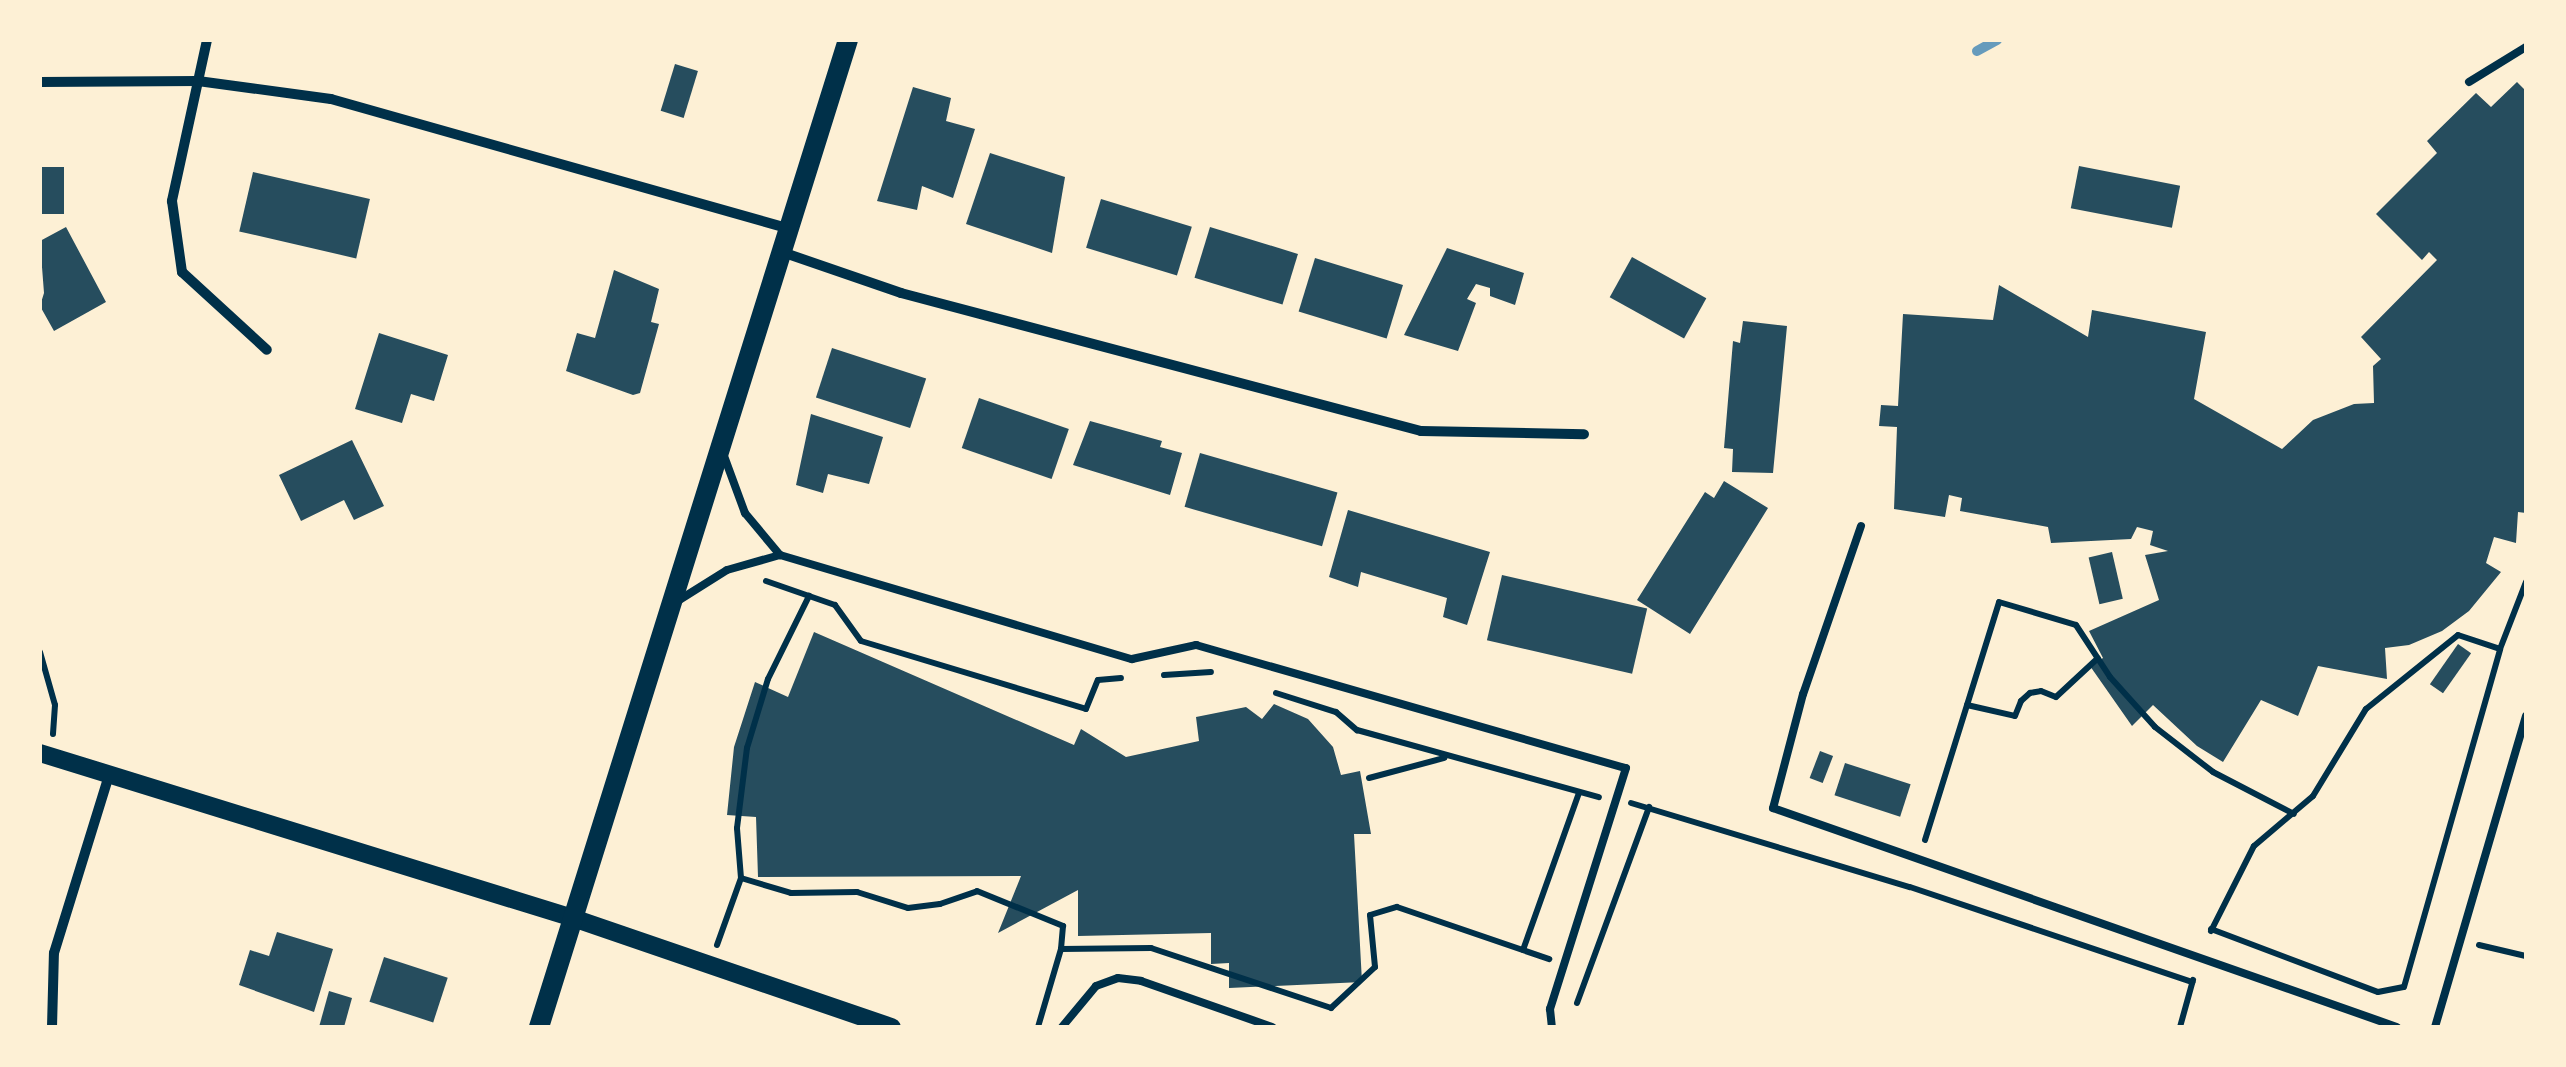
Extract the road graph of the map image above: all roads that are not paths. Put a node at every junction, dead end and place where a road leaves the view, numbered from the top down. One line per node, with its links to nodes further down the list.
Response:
1 (207, 40): 5 (street)
2 (848, 40): 7 (main road)
3 (2526, 47): 6 (lane)
4 (40, 82): 5 (street)
5 (198, 82): 7 (street); 9 (street)
6 (2469, 82)
7 (789, 229): 8 (main road)
8 (782, 252): 10 (street); 11 (main road)
9 (266, 350)
10 (1584, 434)
11 (721, 448): 13 (lane); 14 (main road)
12 (1861, 526): 25 (lane)
13 (780, 555): 14 (lane); 24 (lane)
14 (672, 605): 18 (main road)
15 (2526, 716): 26 (lane)
16 (46, 755): 17 (street)
17 (110, 775): 18 (street); 19 (street)
18 (573, 918): 20 (main road); 21 (street)
19 (52, 1027)
20 (539, 1027)
21 (892, 1027)
22 (1062, 1027): 23 (lane)
23 (1272, 1027)
24 (1552, 1027)
25 (2397, 1027)
26 (2435, 1027)

